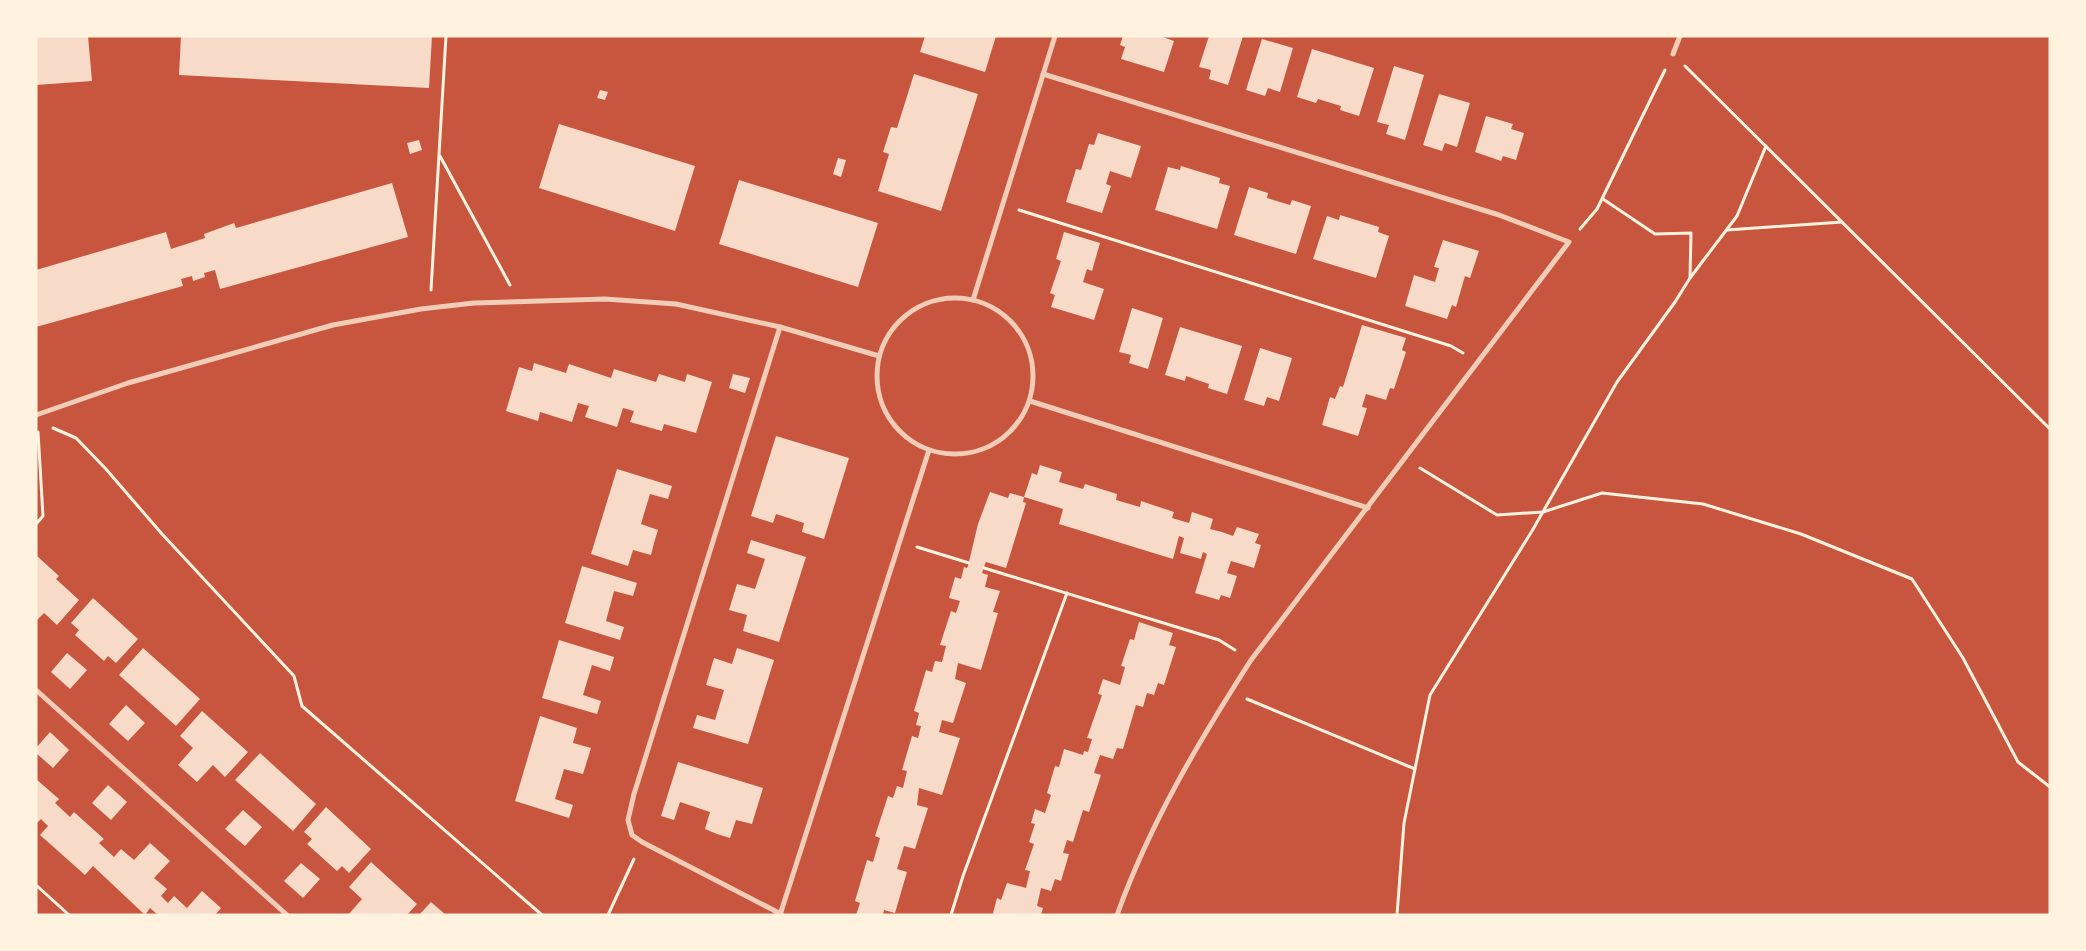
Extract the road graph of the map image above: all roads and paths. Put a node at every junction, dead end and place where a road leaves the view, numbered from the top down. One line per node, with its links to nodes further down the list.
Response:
1 (446, 36): 7 (path)
2 (1055, 36): 5 (street)
3 (1680, 36): 4 (street)
4 (1673, 54): 6 (path); 8 (path)
5 (1043, 74): 9 (street); 12 (street)
6 (1766, 146): 10 (path); 11 (path)
7 (440, 156): 15 (path); 16 (path)
8 (1602, 199): 12 (path); 13 (path)
9 (1002, 206): 14 (street); 19 (path)
10 (1842, 222): 11 (path); 22 (path)
11 (1727, 230): 13 (path)
12 (1569, 242): 19 (street)
13 (1690, 278): 26 (path)
14 (974, 300): 18 (street); 20 (street)
15 (519, 302): 16 (street); 17 (street)
16 (430, 308): 21 (street)
17 (780, 327): 18 (street); 37 (street)
18 (879, 356): 23 (street)
19 (1478, 362): 24 (street)
20 (1030, 401): 23 (street); 25 (street)
21 (37, 415): 27 (path); 41 (path)
22 (2050, 429)
23 (929, 450): 28 (street)
24 (1405, 458): 25 (street); 26 (path)
25 (1368, 508): 32 (street)
26 (1543, 512): 35 (path); 36 (path)
27 (36, 524)
28 (900, 542): 29 (path); 43 (street)
29 (969, 564)
30 (984, 568): 31 (path)
31 (1067, 593): 32 (path); 44 (path)
32 (1251, 660): 34 (street)
33 (36, 690): 40 (street)
34 (1230, 692): 35 (path); 45 (street)
35 (1415, 769): 46 (path)
36 (2050, 787)
37 (642, 842): 42 (path); 43 (street)
38 (36, 885): 39 (path)
39 (69, 915)
40 (287, 915)
41 (542, 915)
42 (608, 915)
43 (780, 915)
44 (951, 915)
45 (1117, 915)
46 (1397, 915)

